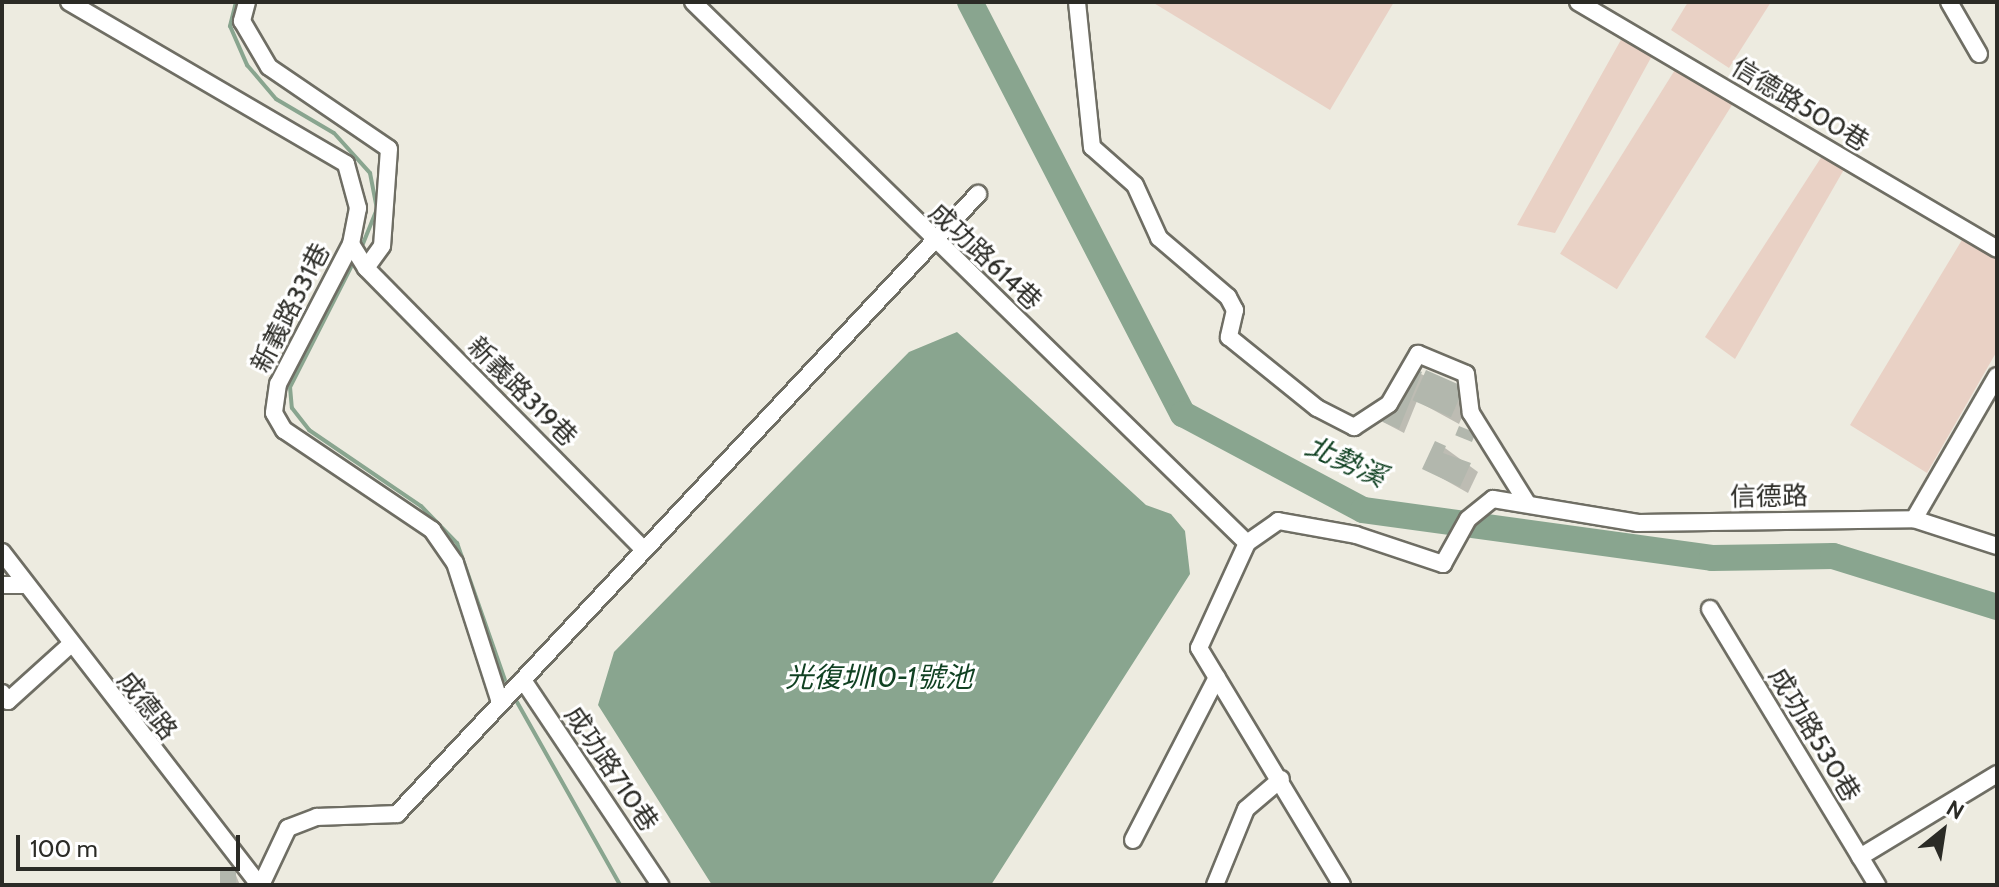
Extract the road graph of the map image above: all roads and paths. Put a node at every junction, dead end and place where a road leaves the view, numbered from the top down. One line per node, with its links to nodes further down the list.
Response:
1 (69, 2): 10 (street, 新義路331巷)
2 (247, 2): 12 (street)
3 (693, 2): 9 (street, 成功路614巷)
4 (1077, 2): 14 (street)
5 (1578, 2): 11 (street, 信德路500巷)
6 (1949, 2): 7 (street)
7 (1979, 54)
8 (978, 194): 9 (street)
9 (934, 242): 16 (street, 成功路614巷); 18 (street)
10 (351, 244): 12 (street, 新義路319巷); 27 (street, 新義路331巷)
11 (1997, 249)
12 (366, 268): 18 (street, 新義路319巷)
13 (1997, 376): 15 (street)
14 (1527, 503): 15 (street, 信德路); 16 (street, 信德路)
15 (1914, 519): 17 (street, 信德路)
16 (1247, 543): 24 (street)
17 (1997, 546)
18 (644, 550): 25 (street)
19 (2, 552): 21 (street, 成德路)
20 (2, 585): 21 (street)
21 (23, 585): 23 (street, 成德路)
22 (1710, 609): 31 (street, 成功路530巷)
23 (70, 645): 26 (street); 32 (street, 成德路)
24 (1217, 677): 29 (street); 30 (street)
25 (523, 680): 27 (street); 33 (street, 成功路710巷)
26 (2, 693)
27 (500, 702): 32 (street)
28 (1997, 774): 31 (street)
29 (1281, 779): 34 (street); 35 (street)
30 (1133, 840)
31 (1860, 857): 36 (street, 成功路530巷)
32 (260, 885)
33 (660, 885)
34 (1215, 885)
35 (1342, 885)
36 (1877, 885)

